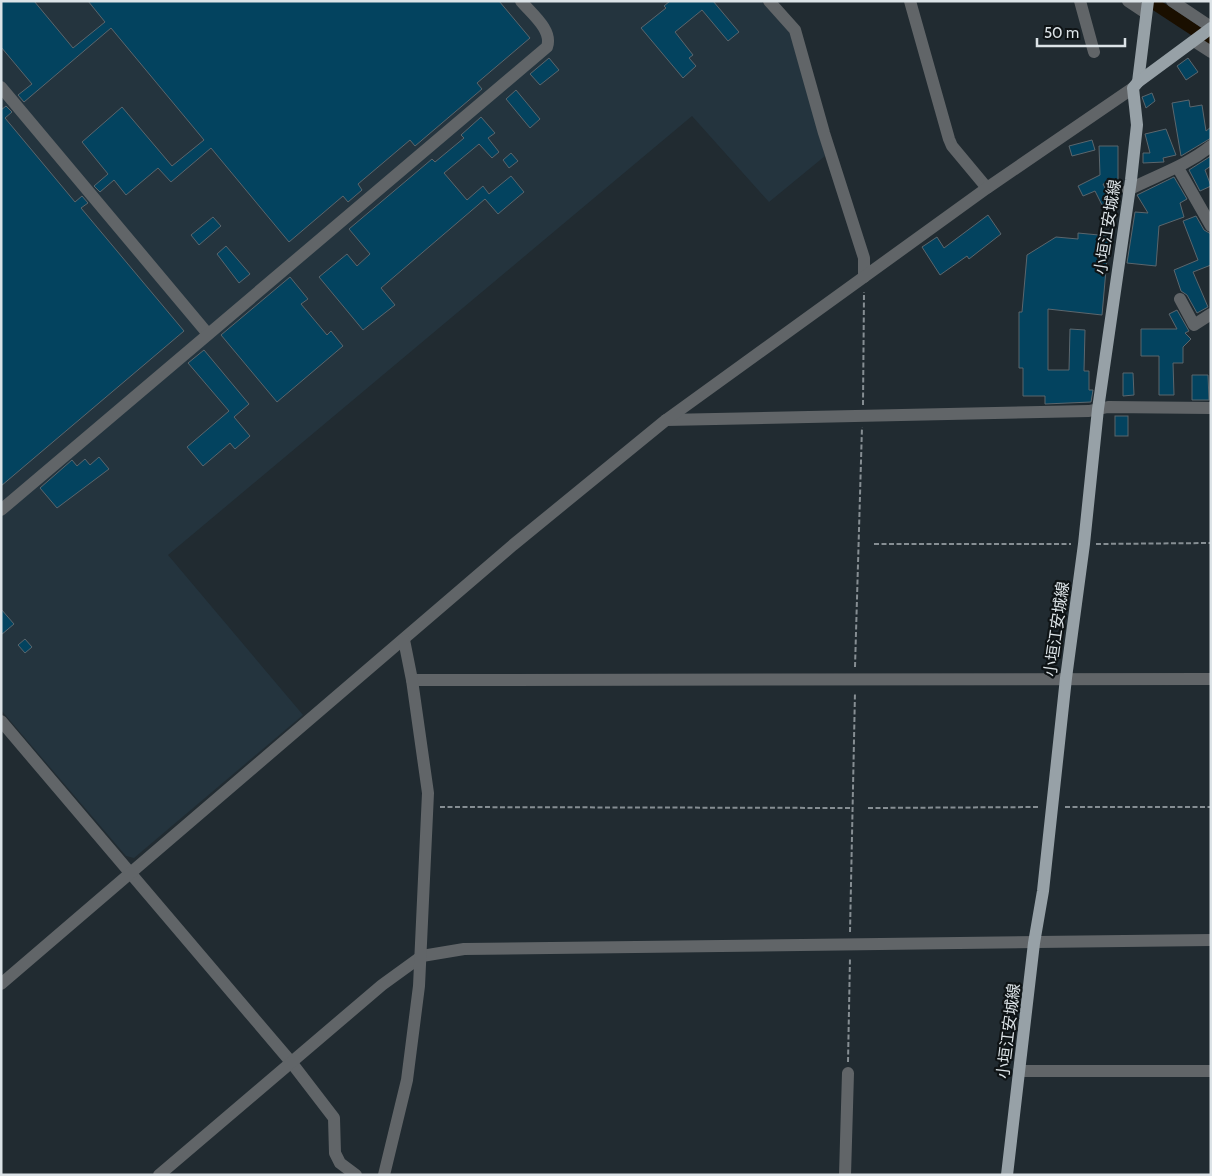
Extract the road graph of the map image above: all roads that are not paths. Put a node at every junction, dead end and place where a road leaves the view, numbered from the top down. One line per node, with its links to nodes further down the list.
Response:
1 (521, 1): 21 (street)
2 (769, 1): 18 (street)
3 (910, 1): 15 (street)
4 (1080, 1): 9 (street)
5 (1128, 1): 7 (street)
6 (1172, 1): 8 (street)
7 (1147, 6): 11 (main road, 小垣江安城線)
8 (1204, 33): 10 (street); 11 (main road)
9 (1094, 52)
10 (1211, 52)
11 (1135, 85): 15 (street); 16 (main road, 小垣江安城線)
12 (1, 87): 21 (street)
13 (1211, 146): 14 (street)
14 (1178, 168): 16 (street); 17 (street)
15 (987, 188): 18 (street)
16 (1128, 190): 23 (main road, 小垣江安城線)
17 (1211, 226)
18 (864, 277): 24 (street)
19 (1180, 299): 20 (street)
20 (1211, 314)
21 (208, 334): 25 (street)
22 (1211, 408): 23 (street)
23 (1098, 409): 24 (street); 27 (main road, 小垣江安城線)
24 (666, 420): 26 (street)
25 (1, 510)
26 (404, 640): 29 (street); 31 (street)
27 (1066, 678): 28 (street); 29 (street); 33 (main road, 小垣江安城線)
28 (1211, 679)
29 (412, 680): 34 (street)
30 (1, 721): 31 (street)
31 (130, 872): 35 (street); 36 (street)
32 (1211, 940): 33 (street)
33 (1034, 943): 34 (street); 37 (main road, 小垣江安城線)
34 (422, 956): 36 (street); 42 (street)
35 (1, 984)
36 (291, 1062): 40 (street); 41 (street)
37 (1019, 1071): 38 (street); 44 (main road, 小垣江安城線)
38 (1211, 1071)
39 (848, 1072): 43 (street)
40 (159, 1175)
41 (356, 1175)
42 (384, 1175)
43 (845, 1175)
44 (1007, 1175)

